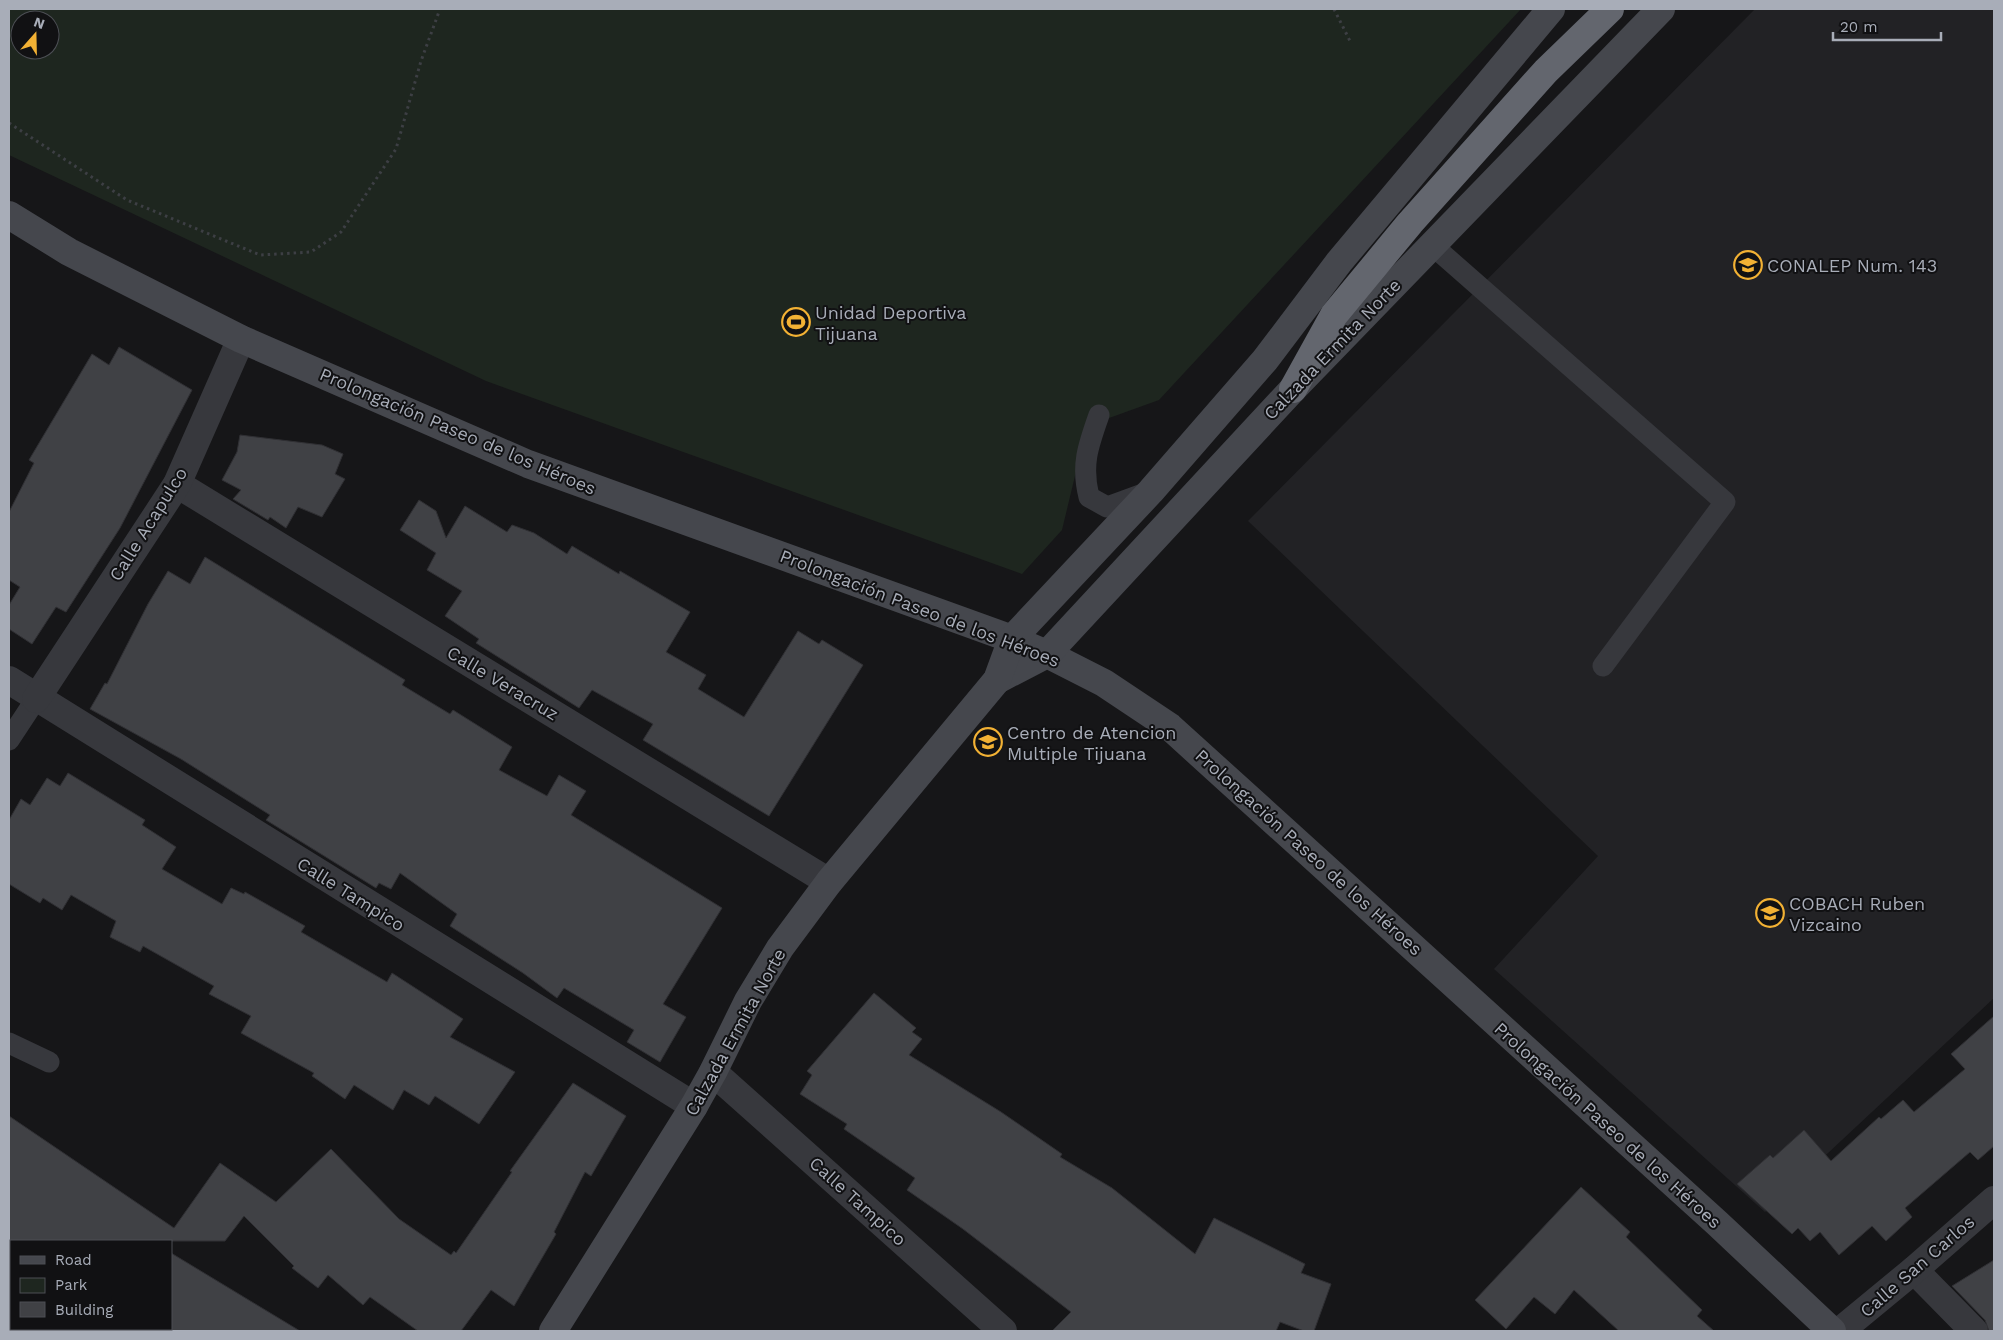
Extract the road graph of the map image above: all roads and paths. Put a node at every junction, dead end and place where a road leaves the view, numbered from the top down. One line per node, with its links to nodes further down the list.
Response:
1 (440, 9): 7 (path)
2 (1334, 9): 6 (path)
3 (1551, 9): 14 (main road, Calzada Ermita Norte)
4 (1610, 9): 11 (highway)
5 (1661, 9): 9 (main road, Calzada Ermita Norte)
6 (1351, 43)
7 (9, 123)
8 (9, 214): 10 (main road, Prolongación Paseo de los Héroes)
9 (1432, 245): 11 (main road, Calzada Ermita Norte); 17 (lane)
10 (241, 339): 13 (street, Calle Acapulco); 15 (main road, Prolongación Paseo de los Héroes)
11 (1293, 388): 16 (main road, Calzada Ermita Norte)
12 (1099, 415): 14 (lane)
13 (177, 484): 20 (street, Calle Acapulco); 22 (street, Calle Veracruz)
14 (1151, 491): 15 (main road, Calzada Ermita Norte)
15 (1012, 640): 16 (main road, Prolongación Paseo de los Héroes); 19 (main road, Calzada Ermita Norte)
16 (1047, 654): 19 (main road, Calzada Ermita Norte); 31 (main road, Prolongación Paseo de los Héroes)
17 (1603, 666)
18 (9, 680): 20 (street, Calle Tampico)
19 (997, 680): 22 (main road, Calzada Ermita Norte)
20 (36, 699): 21 (lane); 26 (street, Calle Tampico)
21 (9, 740)
22 (829, 882): 25 (main road, Calzada Ermita Norte)
23 (9, 1043): 24 (lane)
24 (49, 1062)
25 (713, 1072): 26 (main road, Calzada Ermita Norte); 30 (street, Calle Tampico)
26 (694, 1106): 29 (main road, Calzada Ermita Norte)
27 (1994, 1200): 28 (street, Calle San Carlos)
28 (1914, 1270): 32 (street, Calle San Carlos); 33 (street)
29 (554, 1331)
30 (1003, 1331)
31 (1832, 1331)
32 (1840, 1331)
33 (1974, 1331)

